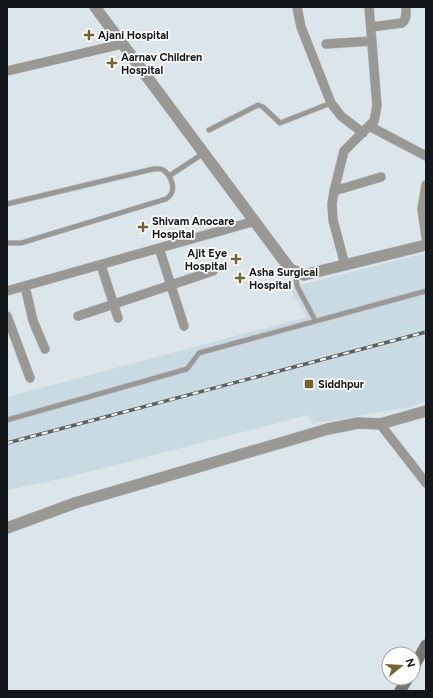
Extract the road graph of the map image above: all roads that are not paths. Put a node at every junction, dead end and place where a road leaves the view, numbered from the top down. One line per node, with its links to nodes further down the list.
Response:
1 (95, 7): 7 (street)
2 (297, 7): 10 (street)
3 (369, 7): 5 (street)
4 (406, 7): 5 (street)
5 (371, 27): 6 (street)
6 (372, 41): 8 (street); 12 (street)
7 (122, 44): 9 (street); 13 (street)
8 (326, 44)
9 (7, 71)
10 (331, 103): 11 (lane); 12 (street)
11 (209, 130)
12 (366, 130): 14 (street); 18 (street)
13 (204, 153): 15 (lane); 20 (street)
14 (426, 156)
15 (169, 176): 19 (lane); 22 (lane)
16 (381, 177): 18 (street)
17 (426, 185): 21 (street)
18 (334, 191): 26 (street)
19 (7, 204)
20 (254, 221): 24 (street); 28 (street)
21 (426, 237)
22 (7, 243)
23 (426, 245): 26 (street)
24 (159, 248): 25 (street); 29 (street)
25 (100, 265): 30 (street); 33 (street)
26 (345, 265): 28 (street)
27 (213, 271): 29 (street)
28 (295, 272): 37 (lane)
29 (170, 284): 33 (street); 38 (street)
30 (25, 286): 31 (street); 39 (street)
31 (7, 291)
32 (426, 291): 37 (lane)
33 (113, 303): 35 (street); 36 (street)
34 (7, 316): 40 (street)
35 (78, 316)
36 (118, 318)
37 (315, 320): 42 (lane)
38 (184, 326)
39 (45, 349)
40 (30, 378)
41 (426, 410): 43 (street)
42 (7, 420)
43 (380, 424): 44 (street); 45 (street)
44 (426, 483)
45 (7, 528)
46 (426, 645): 47 (main road)
47 (421, 654)

